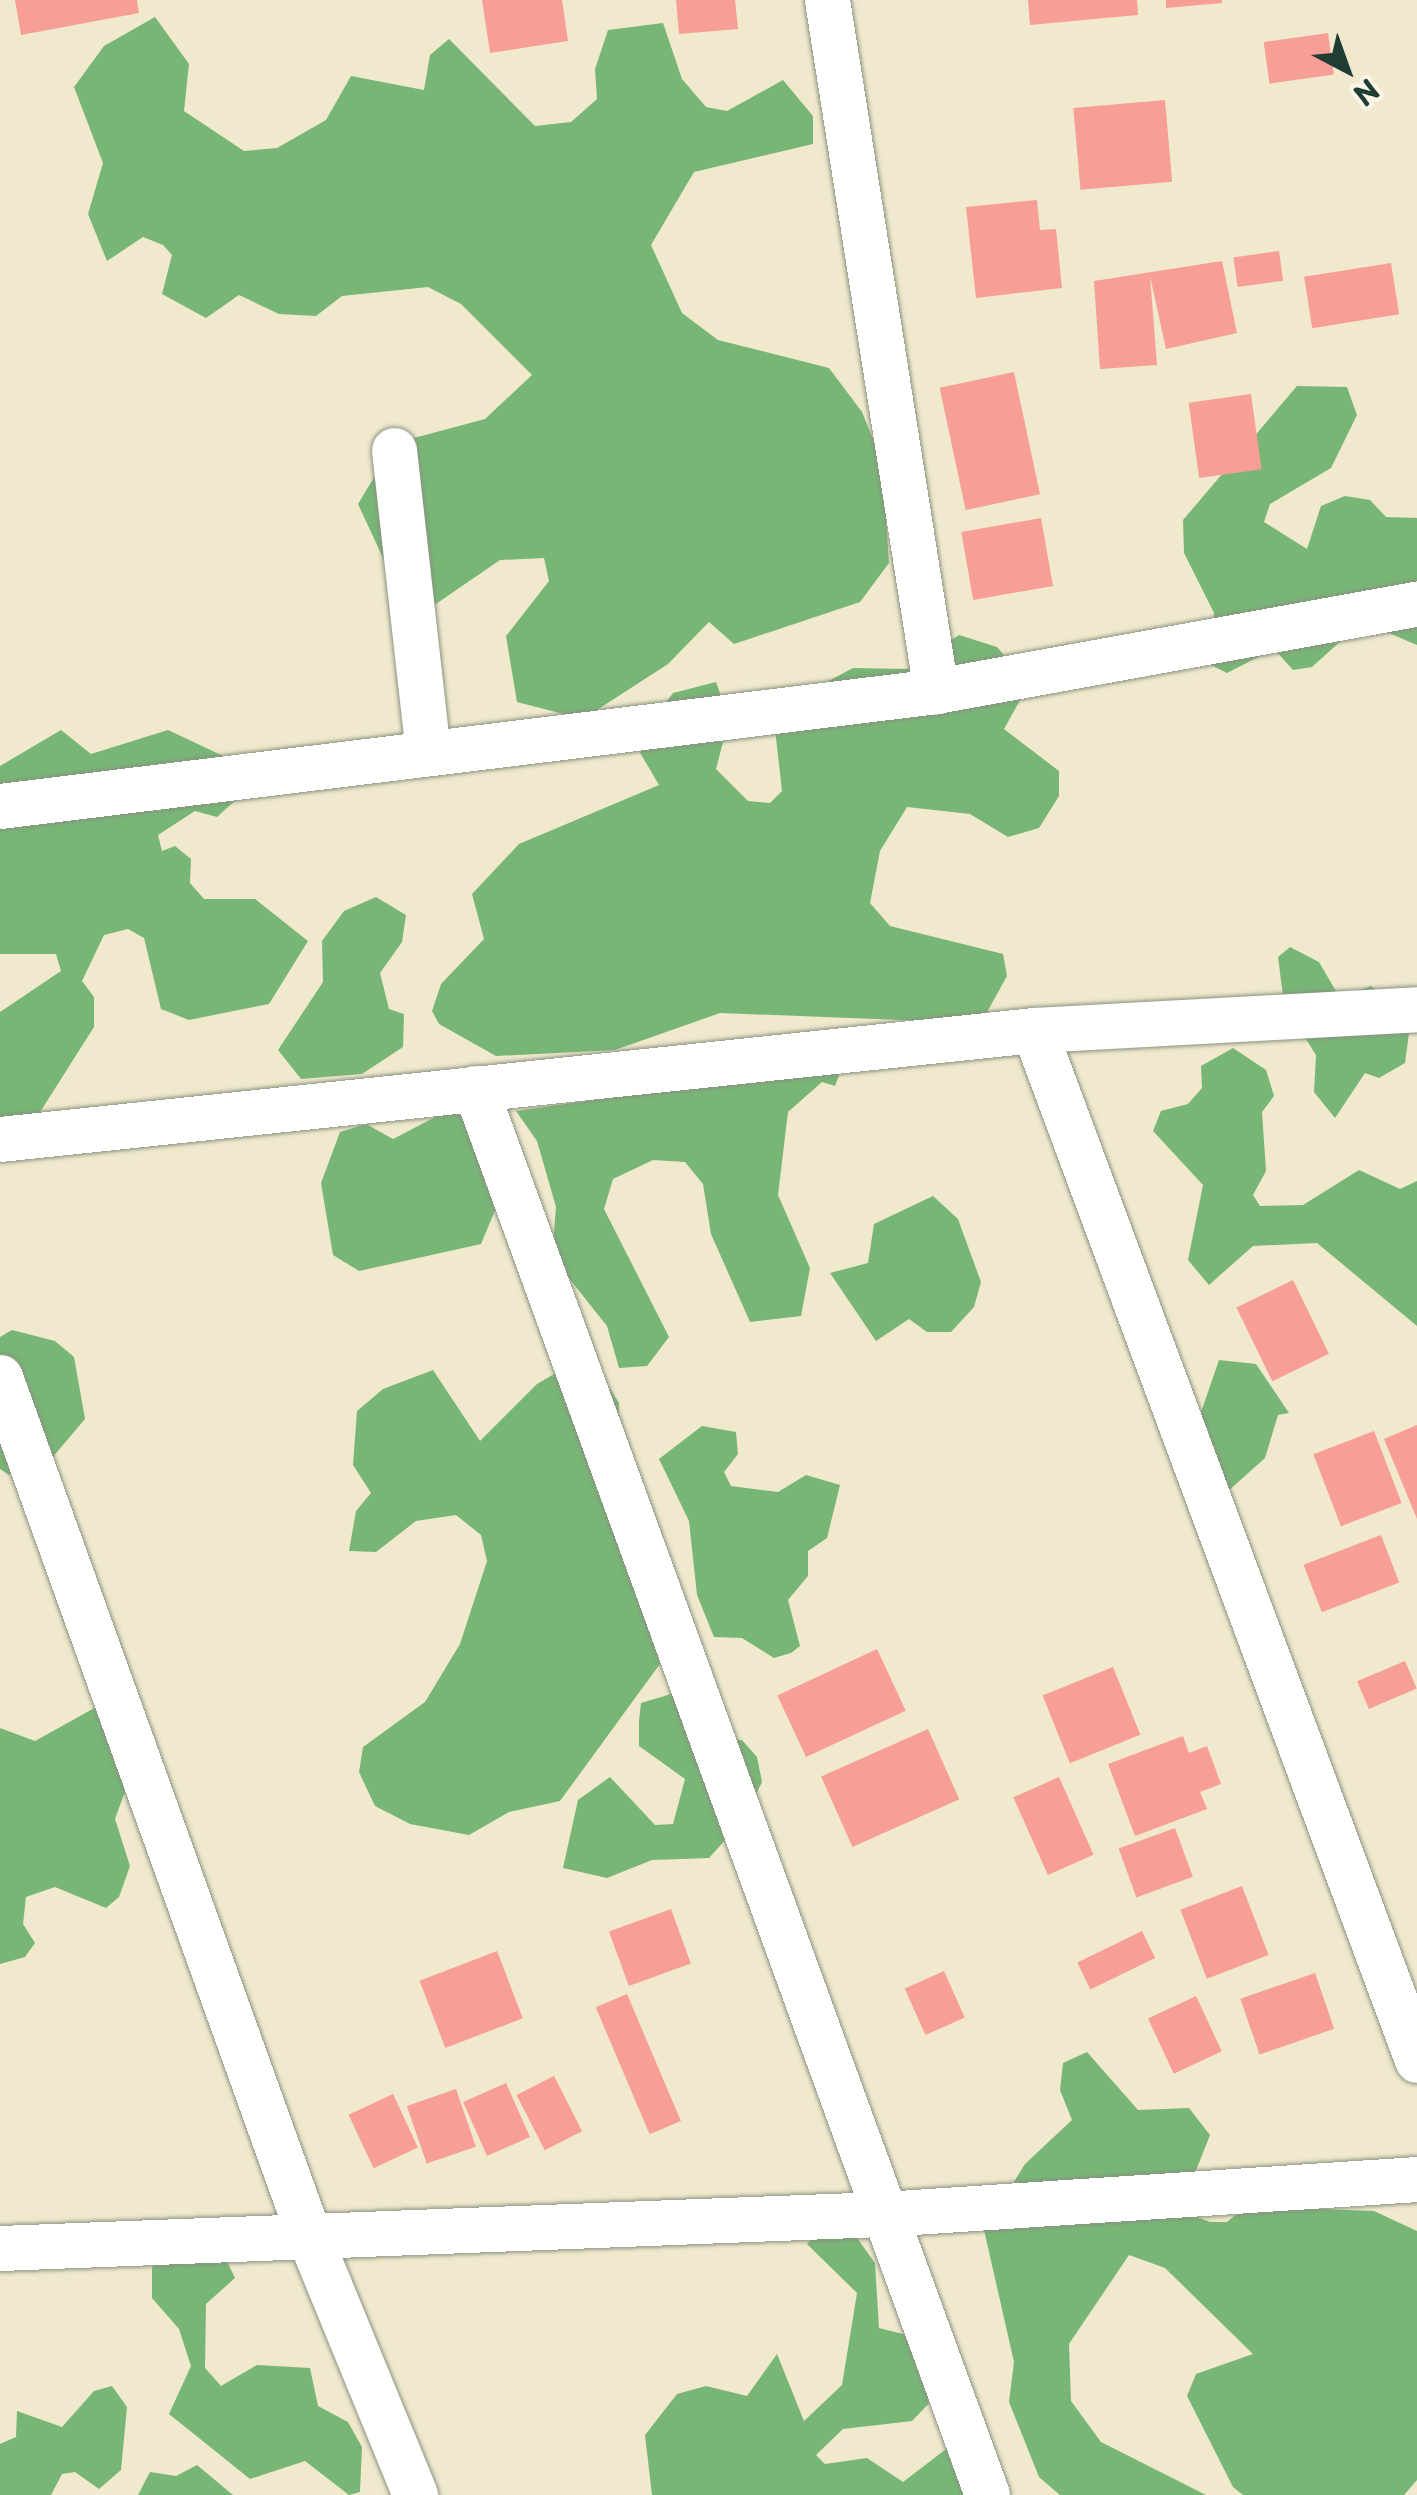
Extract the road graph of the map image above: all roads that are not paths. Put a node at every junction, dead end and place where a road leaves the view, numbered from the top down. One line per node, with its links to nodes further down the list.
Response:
1 (826, 0): 4 (street)
2 (394, 450): 5 (street)
3 (1417, 604): 4 (street)
4 (936, 691): 5 (street)
5 (428, 752): 6 (street)
6 (0, 806)
7 (1417, 1009): 8 (street)
8 (1034, 1030): 9 (street); 12 (street)
9 (474, 1088): 10 (street); 14 (street)
10 (0, 1140)
11 (0, 1377): 15 (street)
12 (1417, 2060)
13 (1417, 2178): 14 (street)
14 (884, 2214): 15 (street); 18 (street)
15 (309, 2236): 16 (street); 17 (street)
16 (0, 2248)
17 (415, 2495)
18 (987, 2495)

